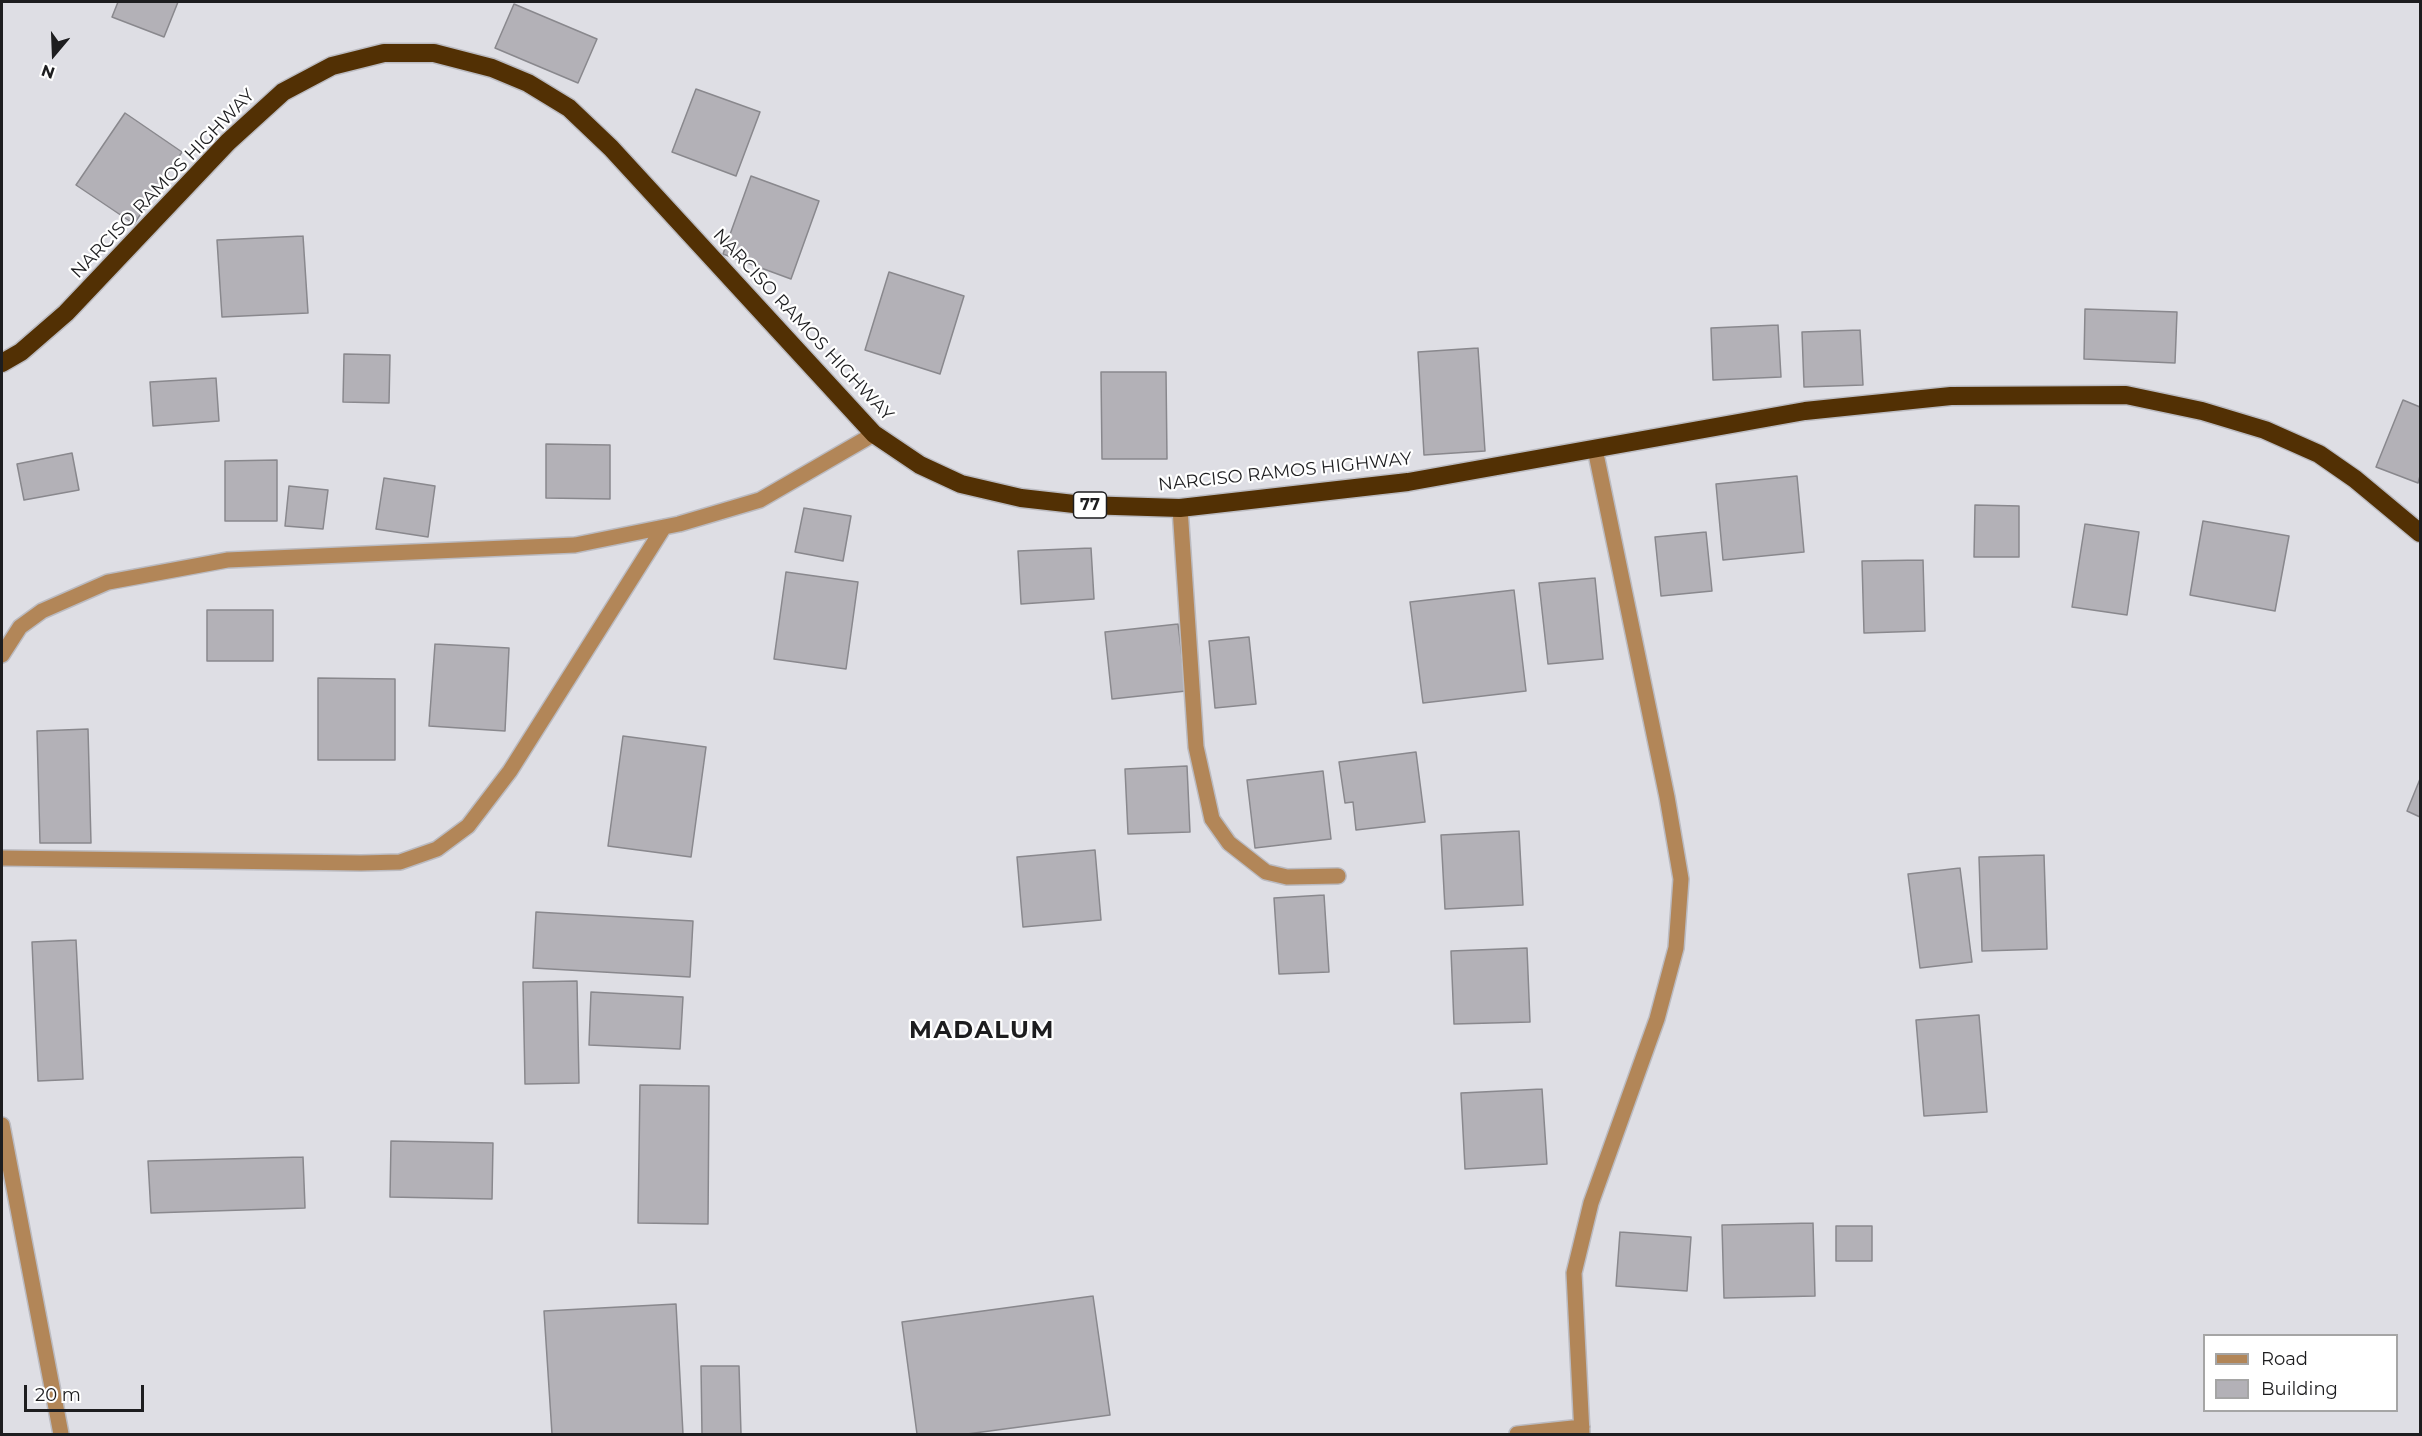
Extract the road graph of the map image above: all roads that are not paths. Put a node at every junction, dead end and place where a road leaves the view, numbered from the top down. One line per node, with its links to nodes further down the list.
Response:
1 (2, 363): 2 (highway, NARCISO RAMOS HIGHWAY / 77)
2 (874, 434): 4 (highway, NARCISO RAMOS HIGHWAY / 77); 5 (street)
3 (1595, 449): 4 (highway, NARCISO RAMOS HIGHWAY / 77); 6 (highway, NARCISO RAMOS HIGHWAY / 77); 11 (street)
4 (1180, 508): 9 (street)
5 (664, 527): 7 (street); 8 (street)
6 (2421, 533)
7 (2, 655)
8 (2, 858)
9 (1338, 876)
10 (2, 1125): 12 (street)
11 (1582, 1431): 13 (street)
12 (62, 1434)
13 (1517, 1434)

